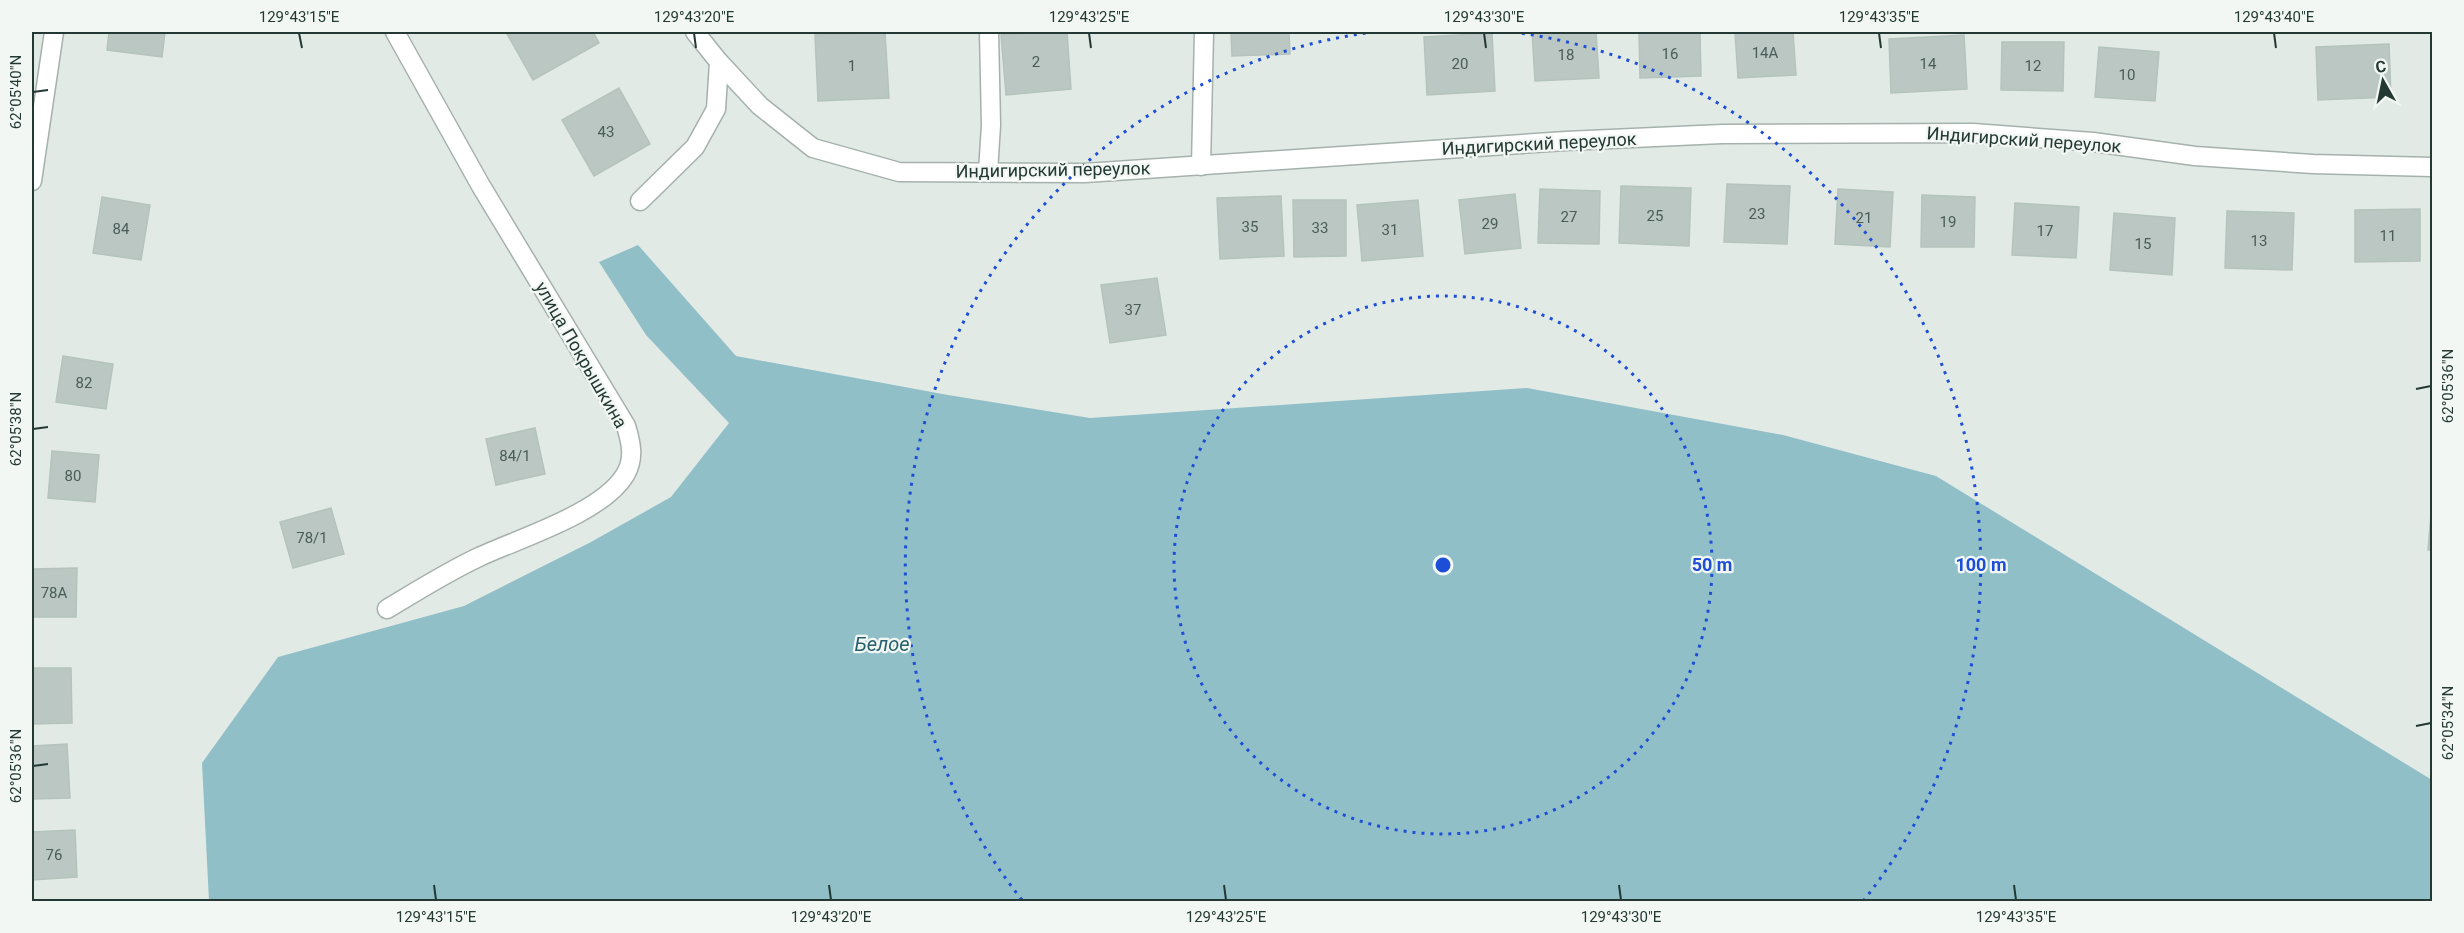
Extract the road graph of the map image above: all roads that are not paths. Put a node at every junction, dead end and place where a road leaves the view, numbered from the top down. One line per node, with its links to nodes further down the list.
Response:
1 (54, 32): 10 (street)
2 (395, 32): 12 (street, улица Покрышкина)
3 (695, 32): 6 (street, Индигирский переулок)
4 (989, 32): 9 (street)
5 (1204, 32): 7 (street)
6 (719, 62): 9 (street, Индигирский переулок); 11 (street)
7 (1201, 166): 8 (street, Индигирский переулок); 9 (street, Индигирский переулок)
8 (2433, 167)
9 (988, 172)
10 (32, 181)
11 (640, 201)
12 (387, 609)

